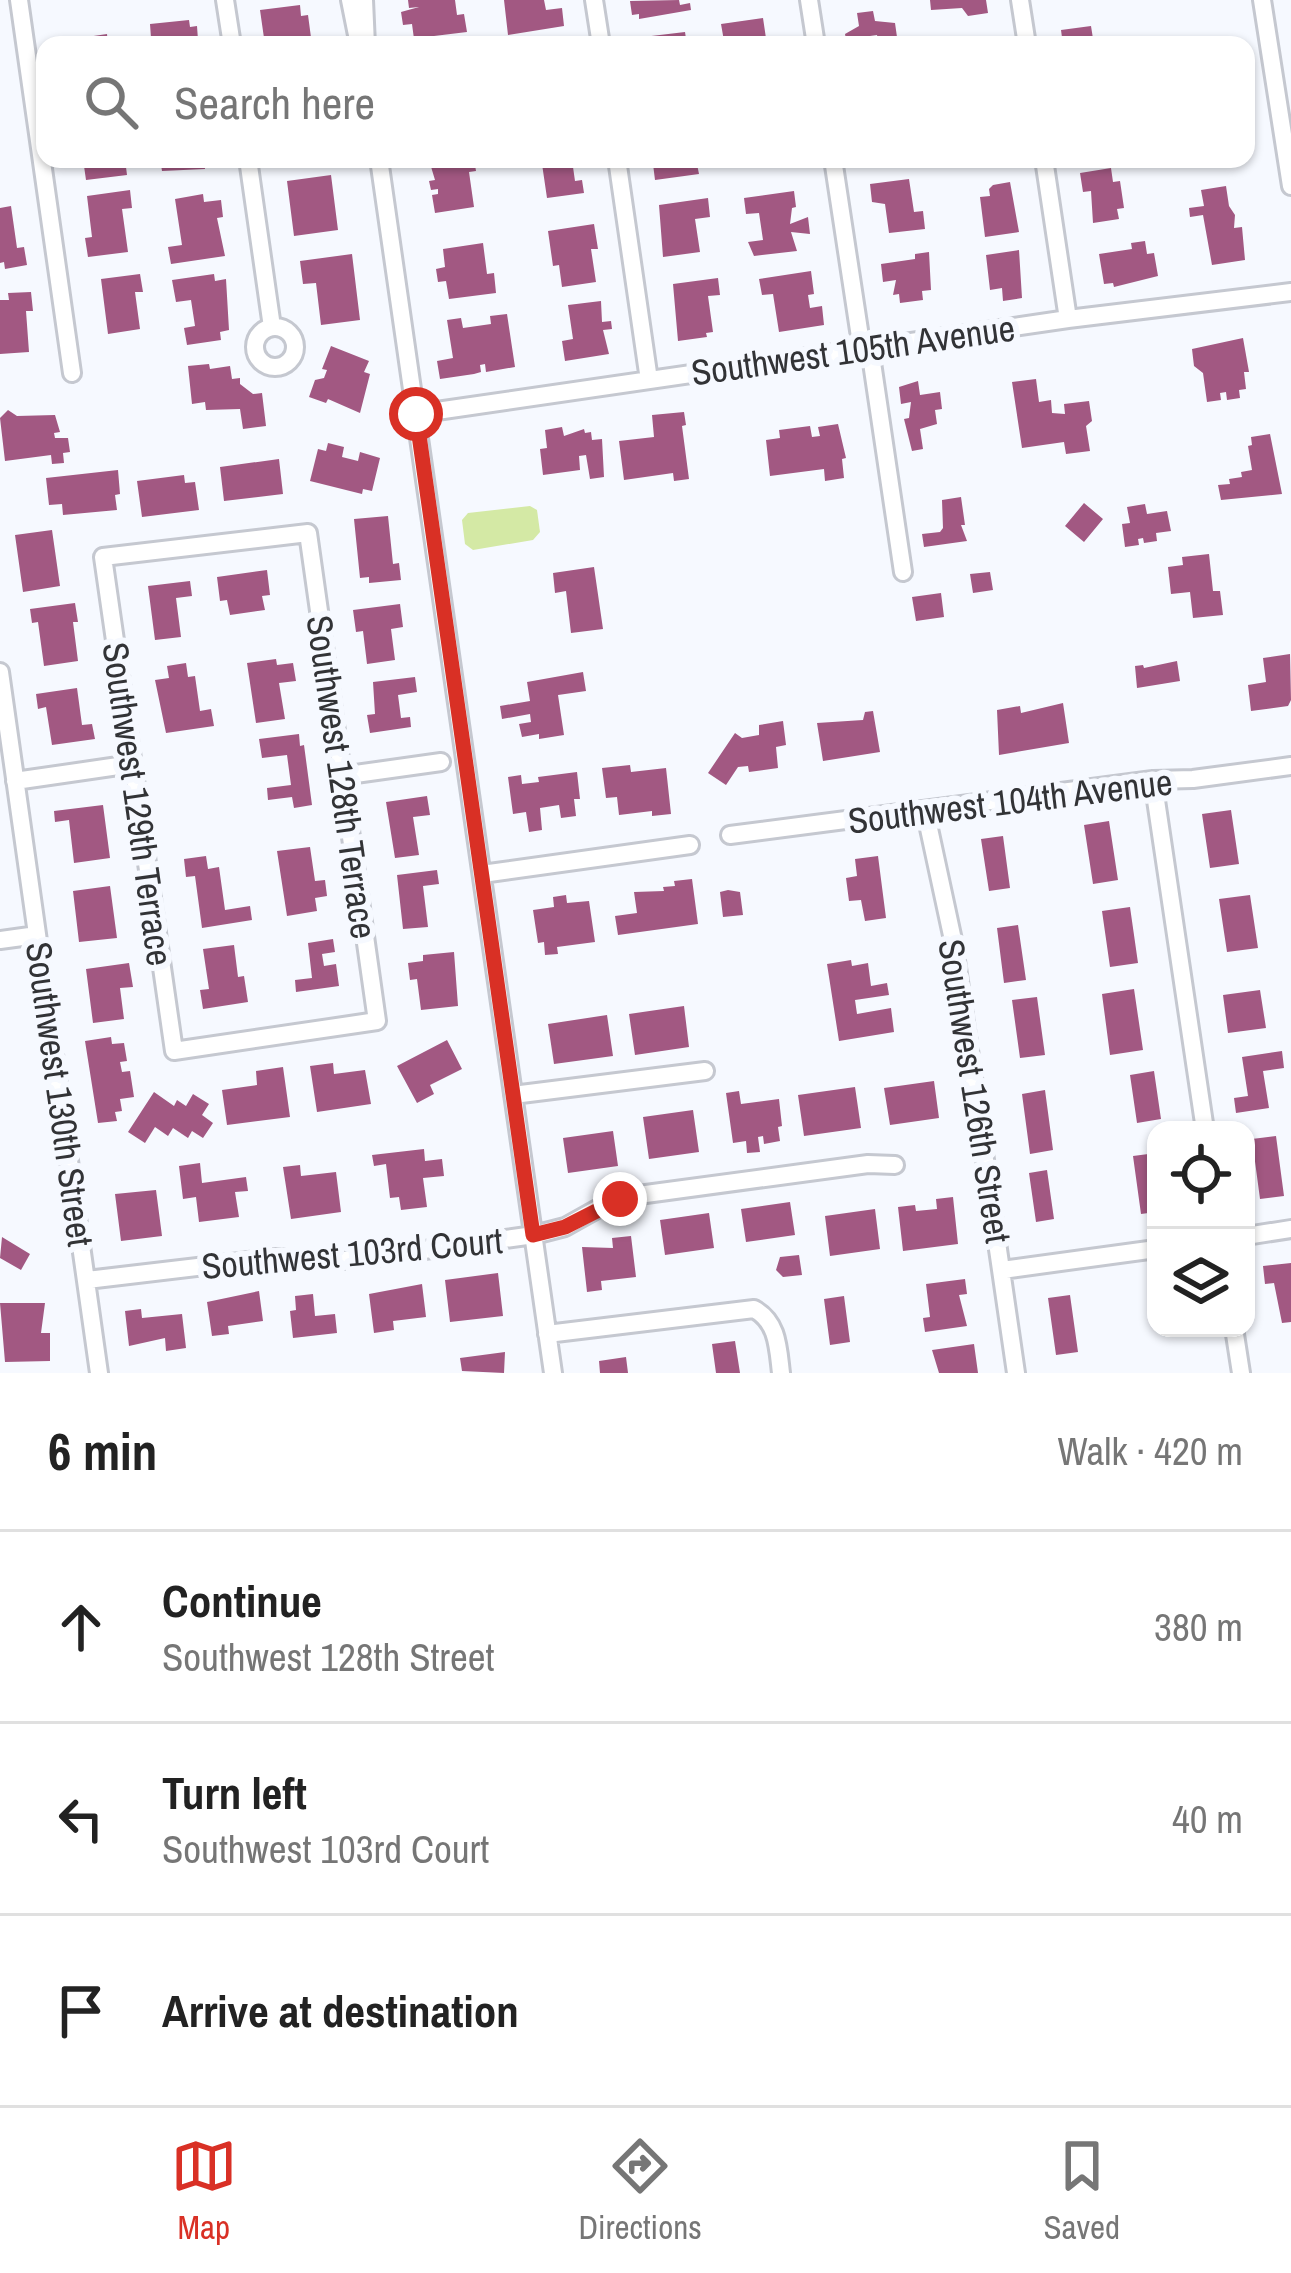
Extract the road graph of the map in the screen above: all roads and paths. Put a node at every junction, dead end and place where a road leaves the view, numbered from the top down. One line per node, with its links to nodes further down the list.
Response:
1 (19, 0): 15 (street)
2 (225, 0): 9 (street)
3 (350, 0): 10 (street)
4 (364, 0): 11 (street)
5 (595, 0): 12 (street)
6 (809, 0): 13 (street)
7 (1020, 0): 14 (street)
8 (1262, 0): 22 (street)
9 (231, 36)
10 (360, 36)
11 (363, 36)
12 (600, 36)
13 (814, 36)
14 (1026, 36)
15 (36, 120)
16 (43, 168): 27 (street)
17 (249, 168): 25 (street)
18 (381, 168): 29 (street)
19 (618, 168): 28 (street)
20 (835, 168): 26 (street)
21 (1045, 168): 24 (street)
22 (1291, 186)
23 (1291, 292): 24 (street, Southwest 105th Avenue)
24 (1068, 319): 26 (street, Southwest 105th Avenue)
25 (272, 327)
26 (866, 350): 28 (street, Southwest 105th Avenue); 31 (street)
27 (72, 373)
28 (649, 380): 29 (street, Southwest 105th Avenue)
29 (416, 414): 43 (street)
30 (103, 556): 35 (street, Southwest 129th Terrace); 37 (street, Southwest 128th Terrace)
31 (903, 572)
32 (0, 672): 33 (street, Southwest 130th Street)
33 (2, 705): 39 (street, Southwest 130th Street)
34 (441, 762): 37 (street)
35 (132, 764): 39 (street); 46 (street, Southwest 129th Terrace)
36 (1291, 766): 38 (street, Southwest 104th Avenue)
37 (341, 776): 46 (street, Southwest 128th Terrace)
38 (1153, 780): 40 (street, Southwest 104th Avenue); 49 (street)
39 (15, 781): 44 (street, Southwest 130th Street)
40 (925, 810): 41 (street, Southwest 104th Avenue); 55 (street, Southwest 126th Street)
41 (730, 835)
42 (690, 845): 43 (street)
43 (482, 874): 48 (street)
44 (37, 935): 45 (street); 56 (street, Southwest 130th Street)
45 (0, 940)
46 (377, 1021)
47 (705, 1071): 48 (street)
48 (513, 1095): 52 (street)
49 (1203, 1121)
50 (895, 1165): 52 (street, Southwest 103rd Court)
51 (1291, 1229): 53 (street)
52 (533, 1235): 56 (street, Southwest 103rd Court); 57 (street)
53 (1255, 1235)
54 (1147, 1250): 55 (street)
55 (1002, 1270): 62 (street, Southwest 126th Street)
56 (87, 1280): 59 (street, Southwest 130th Street)
57 (547, 1334): 60 (street); 61 (street)
58 (1235, 1337): 63 (street)
59 (99, 1373)
60 (553, 1373)
61 (781, 1373)
62 (1016, 1373)
63 (1240, 1373)

